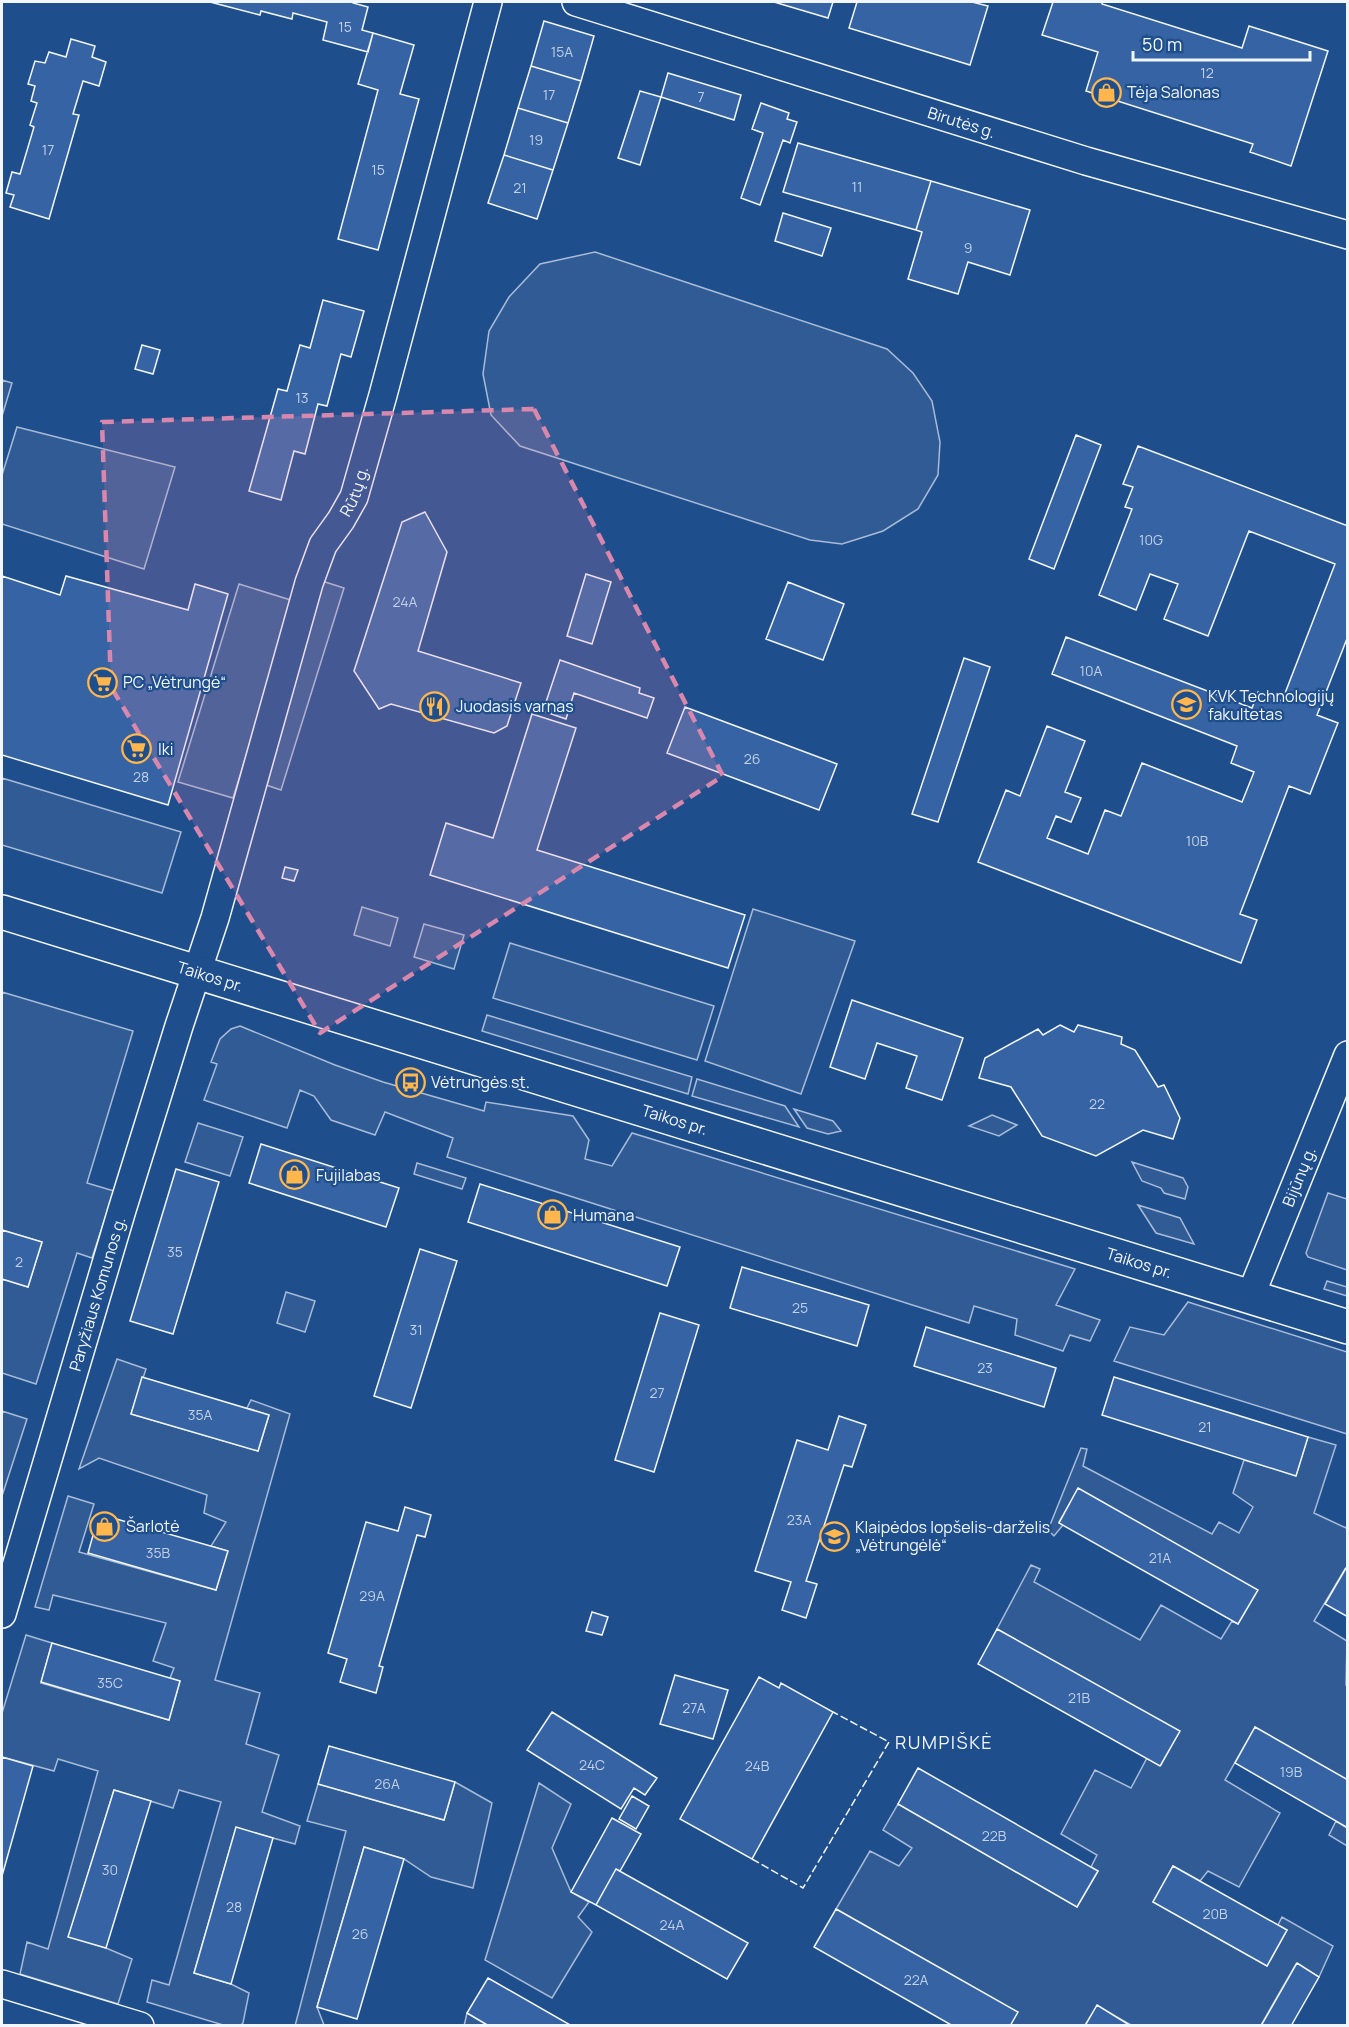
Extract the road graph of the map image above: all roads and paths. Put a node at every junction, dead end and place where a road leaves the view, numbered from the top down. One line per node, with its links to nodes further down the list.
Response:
1 (488, 2): 5 (street, Rūtų g.)
2 (576, 2): 3 (street, Birutės g.)
3 (1347, 235)
4 (2, 912): 5 (main road, Taikos pr.)
5 (197, 973): 7 (main road, Taikos pr.); 9 (street, Paryžiaus Komunos g.)
6 (1347, 1054): 7 (street, Bijūnų g.)
7 (1250, 1297): 8 (main road, Taikos pr.)
8 (1347, 1327)
9 (2, 1614)
10 (2, 1984): 11 (street)
11 (140, 2025)

